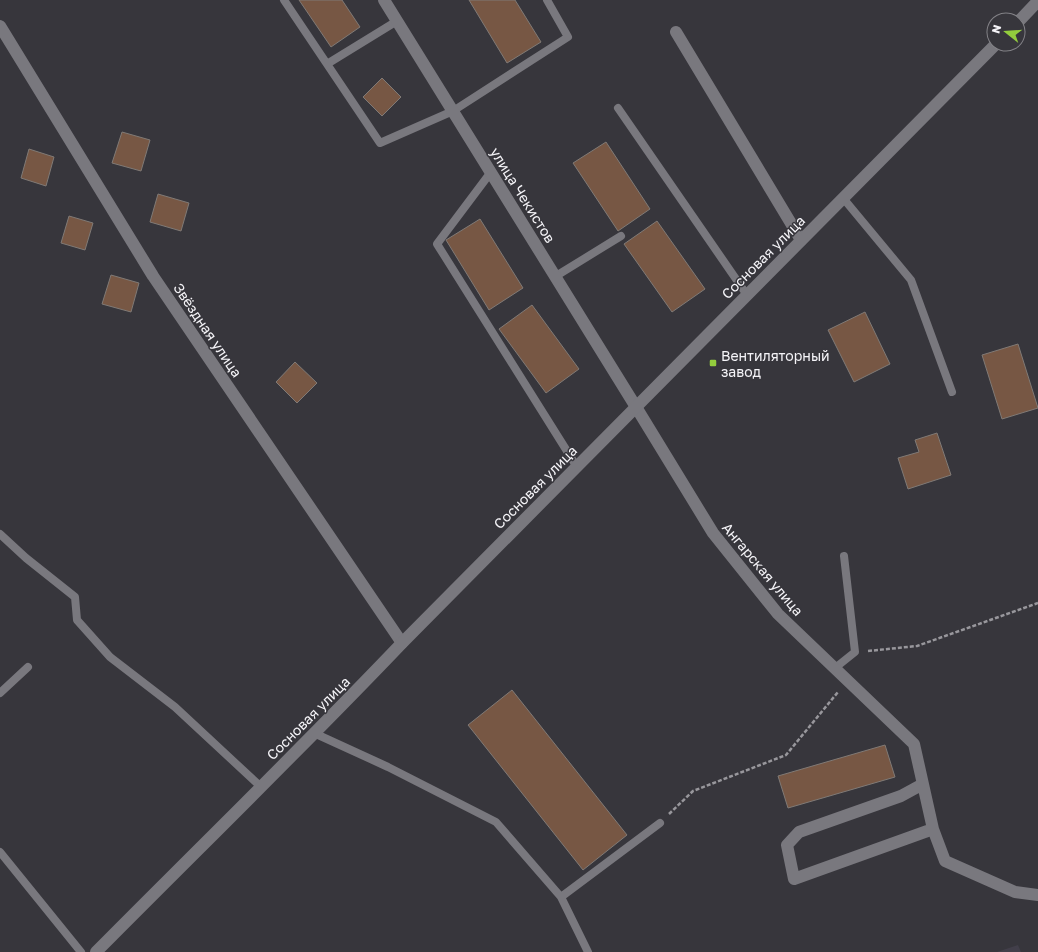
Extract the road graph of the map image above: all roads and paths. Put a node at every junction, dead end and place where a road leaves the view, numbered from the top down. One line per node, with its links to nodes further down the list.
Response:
1 (284, 0): 10 (lane)
2 (384, 0): 6 (street, улица Чекистов)
3 (547, 0): 12 (lane)
4 (1038, 1): 5 (street)
5 (1026, 14)
6 (398, 21): 10 (lane); 12 (street, улица Чекистов)
7 (0, 26): 25 (street, Звёздная улица)
8 (676, 32): 16 (street)
9 (988, 52): 14 (street, Сосновая улица)
10 (327, 64): 12 (lane)
11 (618, 108): 18 (lane)
12 (453, 111): 13 (street, улица Чекистов)
13 (491, 172): 17 (street, улица Чекистов); 21 (lane)
14 (843, 198): 16 (street, Сосновая улица); 19 (lane)
15 (621, 236): 17 (lane)
16 (801, 240): 18 (street, Сосновая улица)
17 (556, 276): 20 (street, улица Чекистов)
18 (747, 295): 20 (street, Сосновая улица)
19 (952, 392)
20 (636, 407): 21 (street, Сосновая улица); 28 (street, Ангарская улица)
21 (577, 467): 25 (street, Сосновая улица)
22 (0, 534): 33 (lane)
23 (844, 556): 26 (lane)
24 (1038, 602): 26 (path)
25 (402, 643): 31 (street, Сосновая улица)
26 (855, 652): 28 (lane)
27 (28, 668): 30 (lane)
28 (834, 668): 29 (street, Ангарская улица)
29 (848, 681): 32 (street, Ангарская улица); 34 (path)
30 (0, 692)
31 (316, 734): 33 (street, Сосновая улица); 38 (lane)
32 (923, 784): 35 (street); 35 (street)
33 (260, 786): 40 (street, Сосновая улица)
34 (660, 823): 38 (lane)
35 (933, 829): 37 (street)
36 (0, 852): 39 (lane)
37 (1038, 895)
38 (561, 897): 41 (lane)
39 (81, 952)
40 (96, 952)
41 (588, 952)

